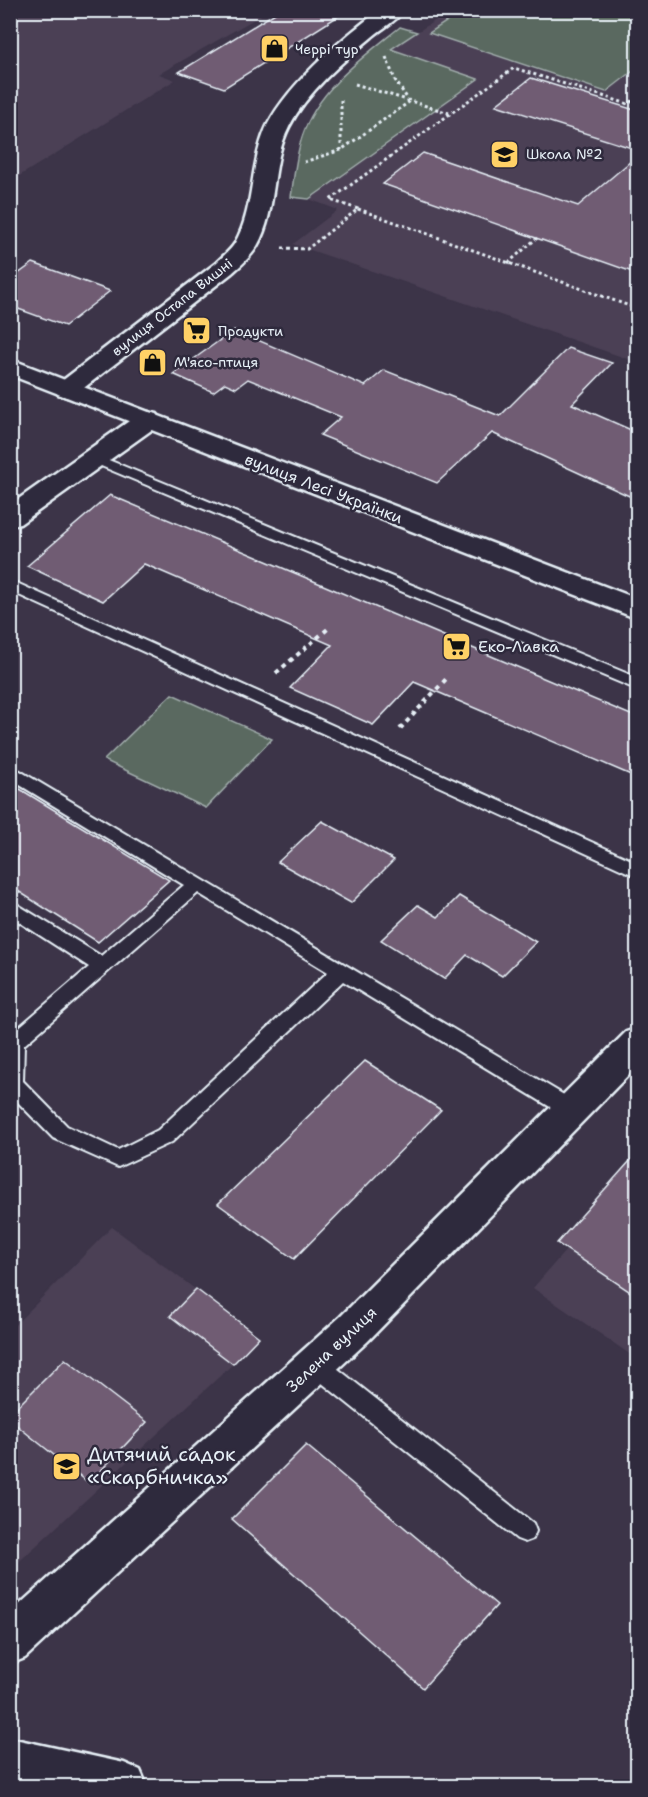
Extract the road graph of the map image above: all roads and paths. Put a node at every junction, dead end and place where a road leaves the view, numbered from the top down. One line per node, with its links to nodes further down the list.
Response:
1 (394, 10): 12 (street, вулиця Остапа Вишні)
2 (384, 54): 6 (path)
3 (346, 81): 6 (path)
4 (343, 91): 8 (path)
5 (638, 97): 7 (path)
6 (409, 101): 7 (path); 8 (path)
7 (449, 113): 10 (path)
8 (341, 150): 9 (path)
9 (304, 162)
10 (358, 209): 12 (path); 13 (path)
11 (537, 238): 13 (path)
12 (245, 246): 16 (street, вулиця Остапа Вишні)
13 (508, 263): 14 (path)
14 (638, 309)
15 (10, 366): 16 (street, вулиця Лесі Українки)
16 (66, 389): 17 (street, вулиця Лесі Українки)
17 (148, 420): 18 (street); 21 (street, вулиця Лесі Українки)
18 (94, 458): 19 (street); 24 (lane)
19 (10, 518)
20 (10, 585): 25 (lane)
21 (638, 610)
22 (330, 627): 25 (path)
23 (448, 677): 26 (path)
24 (638, 685)
25 (251, 694): 26 (lane)
26 (379, 753): 28 (lane)
27 (10, 771): 29 (lane)
28 (638, 871)
29 (197, 884): 31 (lane); 32 (lane)
30 (10, 907): 31 (lane)
31 (102, 966): 32 (lane)
32 (341, 971): 34 (lane)
33 (638, 1042): 34 (street, Зелена вулиця)
34 (572, 1110): 35 (street, Зелена вулиця)
35 (315, 1364): 36 (lane); 37 (street, Зелена вулиця)
36 (525, 1531)
37 (10, 1643)
38 (10, 1760): 39 (street)
39 (124, 1786)

